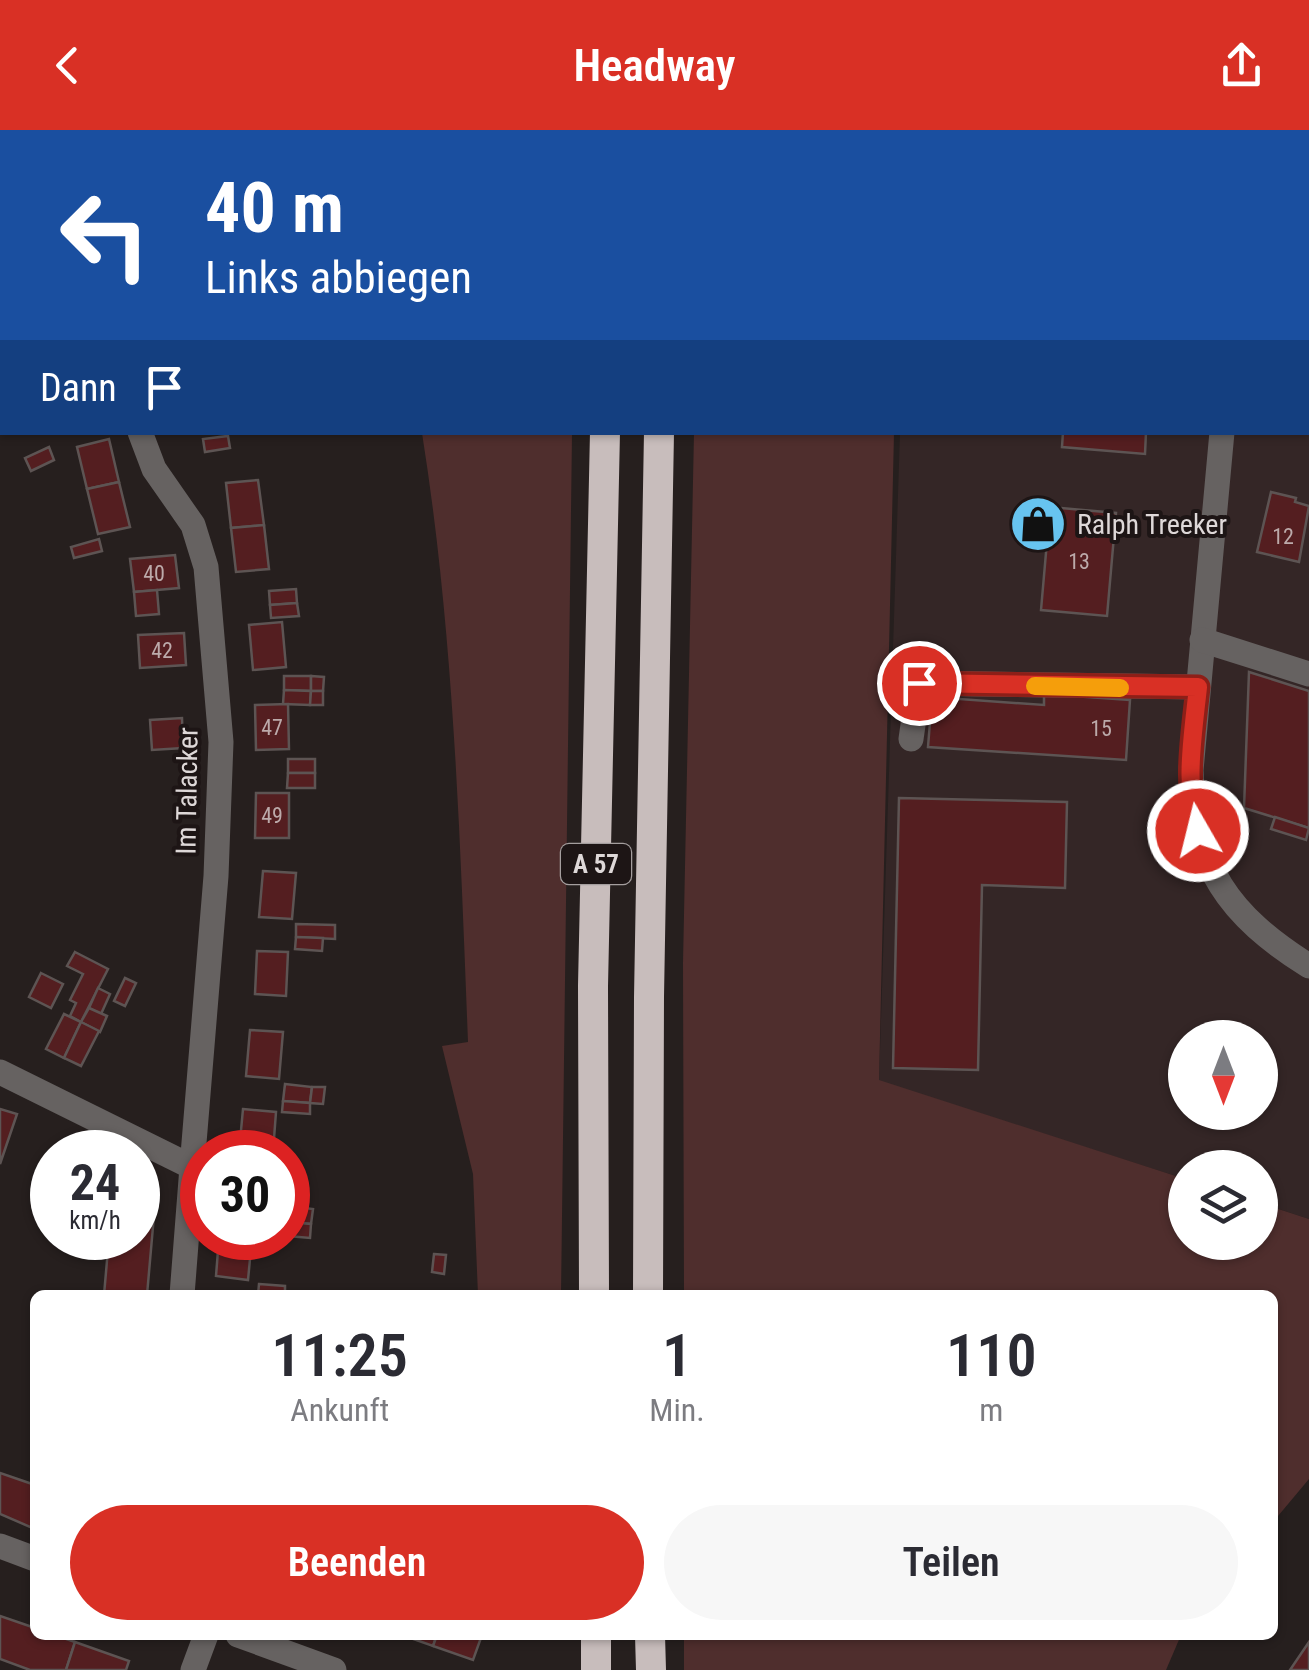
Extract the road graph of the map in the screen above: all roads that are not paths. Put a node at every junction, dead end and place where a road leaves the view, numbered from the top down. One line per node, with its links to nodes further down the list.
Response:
1 (141, 435): 11 (street, Im Talacker)
2 (605, 435): 15 (highway, A 57)
3 (659, 435): 16 (highway, A 57)
4 (1222, 435): 5 (street)
5 (1202, 640): 6 (street); 7 (street)
6 (1309, 674)
7 (1198, 687): 8 (street); 9 (street)
8 (911, 739)
9 (1309, 966)
10 (0, 1072): 12 (street)
11 (195, 1130)
12 (180, 1162)
13 (185, 1260): 14 (street, Im Talacker)
14 (182, 1290)
15 (594, 1290)
16 (648, 1290)
17 (0, 1546): 18 (street)
18 (30, 1556)
19 (204, 1640): 23 (street)
20 (252, 1640): 24 (street)
21 (596, 1640): 25 (highway)
22 (650, 1640): 26 (highway)
23 (192, 1670)
24 (334, 1670)
25 (596, 1670)
26 (650, 1670)

